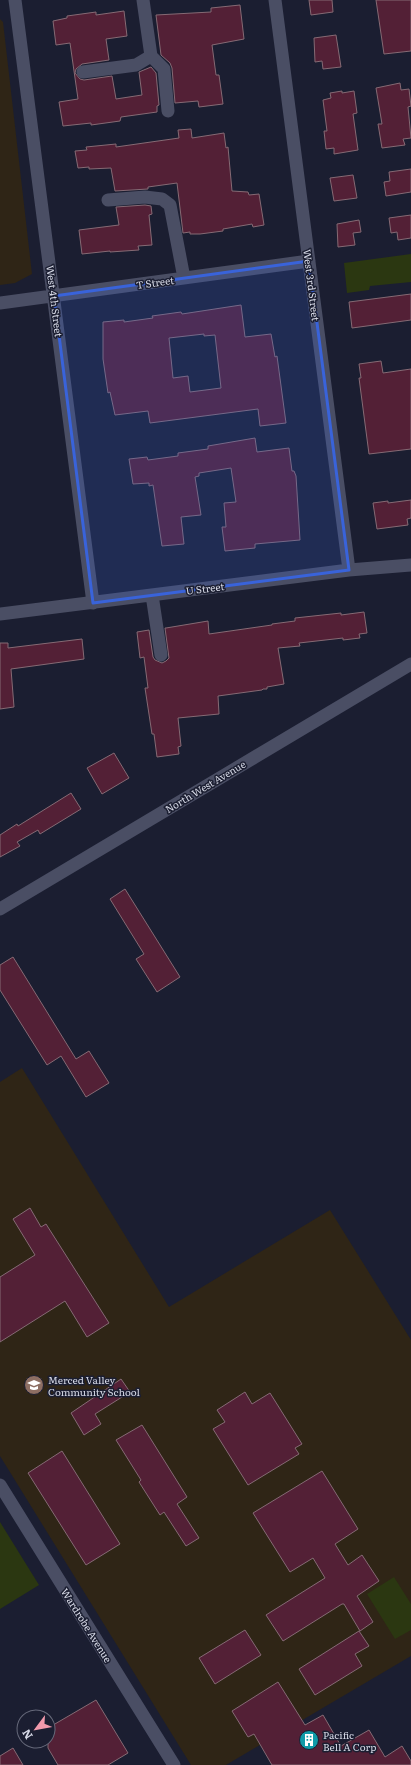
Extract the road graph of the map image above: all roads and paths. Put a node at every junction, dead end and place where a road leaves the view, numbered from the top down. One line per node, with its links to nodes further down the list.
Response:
1 (15, 0): 10 (street, West 4th Street)
2 (143, 0): 4 (street)
3 (275, 0): 8 (street, West 3rd Street)
4 (151, 56): 5 (street); 6 (street)
5 (83, 72)
6 (168, 111)
7 (108, 200): 9 (street)
8 (309, 261): 9 (street, T Street); 13 (street, West 3rd Street)
9 (184, 278): 10 (street, T Street)
10 (54, 296): 11 (street, T Street); 15 (street, West 4th Street)
11 (0, 303)
12 (411, 565): 13 (street, U Street)
13 (349, 570): 14 (street, U Street)
14 (152, 595): 15 (street, U Street); 17 (street)
15 (93, 603): 16 (street, U Street)
16 (0, 614)
17 (161, 655)
18 (411, 664): 19 (street, North West Avenue)
19 (0, 909)
20 (0, 1485): 21 (street, Wardrobe Avenue)
21 (174, 1765)

